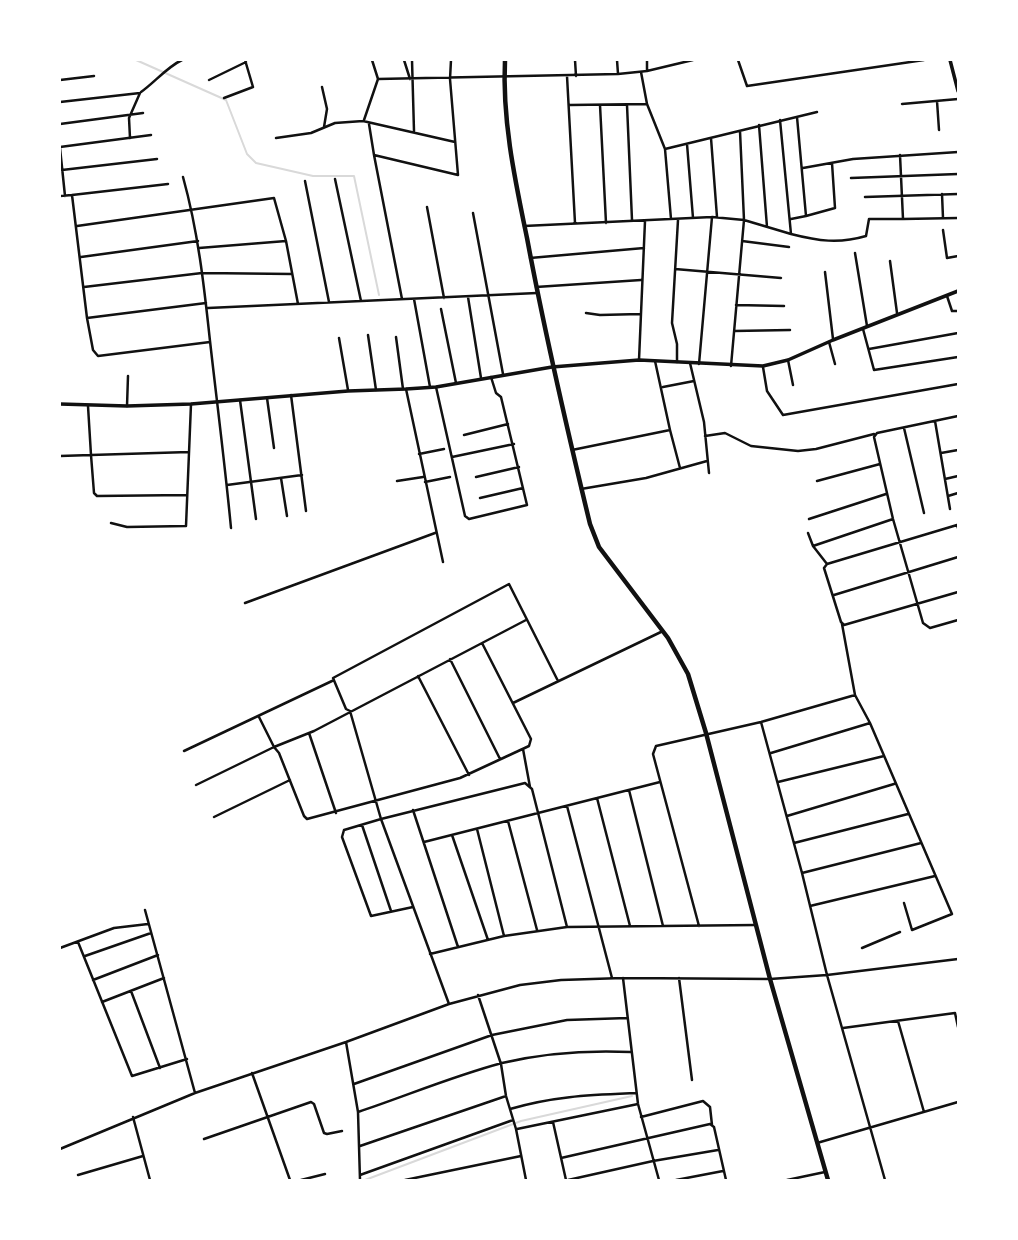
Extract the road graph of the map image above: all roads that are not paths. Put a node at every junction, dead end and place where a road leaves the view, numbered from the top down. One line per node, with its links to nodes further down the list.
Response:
1 (182, 60): 30 (street)
2 (372, 60): 23 (street)
3 (404, 60): 24 (street)
4 (412, 60): 24 (street)
5 (451, 60): 25 (street)
6 (505, 60): 22 (main road)
7 (575, 60): 21 (street)
8 (617, 60): 18 (street)
9 (647, 60): 16 (street)
10 (693, 60): 15 (street)
11 (738, 60): 12 (street)
12 (923, 60)
13 (950, 60): 29 (street)
14 (246, 61): 27 (street); 31 (street)
15 (677, 61): 16 (street)
16 (647, 71): 17 (street)
17 (641, 72): 18 (street); 35 (street)
18 (618, 74): 21 (street)
19 (94, 76): 26 (street)
20 (567, 76): 21 (street); 22 (street); 37 (street)
21 (576, 76)
22 (504, 78): 25 (street); 101 (main road)
23 (378, 79): 24 (street); 45 (street)
24 (411, 79): 25 (street); 51 (street)
25 (450, 79): 57 (street)
26 (60, 80)
27 (209, 80)
28 (322, 87): 49 (street)
29 (958, 91)
30 (140, 93): 34 (street); 42 (street)
31 (224, 97)
32 (958, 99): 33 (street)
33 (937, 101): 36 (street); 50 (street)
34 (60, 102)
35 (647, 104): 39 (street); 60 (street)
36 (902, 104)
37 (569, 105): 38 (street); 99 (street)
38 (600, 105): 39 (street); 98 (street)
39 (627, 105): 96 (street)
40 (817, 112): 43 (street)
41 (143, 113): 42 (street)
42 (131, 114): 47 (street); 54 (street)
43 (797, 116): 44 (street); 66 (street)
44 (780, 120): 48 (street); 91 (street)
45 (363, 121): 46 (street); 49 (street)
46 (368, 122): 51 (street); 62 (street)
47 (60, 124)
48 (759, 125): 52 (street); 102 (street)
49 (324, 127): 55 (street)
50 (939, 130)
51 (414, 131): 57 (street)
52 (740, 131): 56 (street); 95 (street)
53 (151, 135): 54 (street)
54 (130, 138): 59 (street)
55 (276, 138)
56 (711, 138): 58 (street); 87 (street)
57 (455, 142): 62 (street)
58 (687, 145): 60 (street); 88 (street)
59 (60, 147): 67 (street)
60 (665, 149): 93 (street)
61 (958, 152): 63 (street)
62 (373, 155): 131 (street)
63 (900, 155): 65 (street); 69 (street)
64 (157, 159): 67 (street)
65 (832, 163): 66 (street); 85 (street)
66 (803, 168): 85 (street)
67 (62, 170): 79 (street)
68 (958, 174): 69 (street)
69 (900, 176): 71 (street); 78 (street)
70 (183, 177): 83 (street)
71 (851, 178)
72 (335, 179): 133 (street)
73 (305, 181): 134 (street)
74 (168, 184): 77 (street)
75 (942, 194): 76 (street); 78 (street); 89 (street)
76 (958, 194)
77 (72, 195): 79 (street); 100 (street)
78 (902, 195): 81 (street); 92 (street)
79 (65, 196): 80 (street)
80 (60, 197)
81 (865, 197)
82 (428, 207): 130 (street)
83 (192, 211): 100 (street); 105 (street); 106 (street)
84 (473, 213): 127 (street)
85 (806, 216): 91 (street)
86 (712, 217): 87 (street); 88 (street); 117 (street)
87 (717, 217): 95 (street)
88 (693, 218): 94 (street)
89 (943, 218): 90 (street); 92 (street)
90 (958, 218)
91 (791, 219): 104 (street)
92 (903, 219): 104 (street)
93 (671, 220): 94 (street); 97 (street)
94 (678, 220): 116 (street)
95 (744, 220): 102 (street); 107 (street)
96 (632, 221): 97 (street); 98 (street)
97 (645, 221): 110 (street)
98 (606, 223): 99 (street)
99 (575, 225): 101 (street)
100 (77, 226): 113 (street)
101 (524, 226): 114 (main road)
102 (767, 227): 104 (street)
103 (943, 230): 112 (street)
104 (791, 234)
105 (198, 241): 109 (street); 113 (street)
106 (286, 241): 109 (street); 120 (street)
107 (742, 242): 108 (street); 121 (street)
108 (789, 247)
109 (199, 248): 119 (street)
110 (644, 248): 114 (street); 123 (street)
111 (855, 253): 146 (street)
112 (958, 256)
113 (81, 257): 124 (street)
114 (530, 258): 125 (main road)
115 (890, 261): 144 (street)
116 (675, 270): 117 (street); 160 (street)
117 (706, 271): 121 (street); 162 (street)
118 (825, 272): 153 (street)
119 (202, 273): 120 (street); 124 (street); 135 (street)
120 (292, 274): 136 (street)
121 (738, 274): 122 (street); 137 (street)
122 (781, 278)
123 (641, 280): 125 (street); 143 (street)
124 (84, 287): 145 (street)
125 (536, 290): 127 (street); 166 (main road)
126 (958, 291): 128 (street)
127 (488, 296): 129 (street); 167 (street)
128 (947, 296): 141 (street); 144 (street)
129 (468, 297): 130 (street); 170 (street)
130 (444, 298): 132 (street)
131 (402, 299): 132 (street); 133 (street)
132 (414, 299): 175 (street)
133 (361, 301): 134 (street)
134 (329, 302): 136 (street)
135 (206, 303): 139 (street); 145 (street)
136 (298, 304): 139 (street)
137 (736, 305): 138 (street); 148 (street)
138 (784, 306)
139 (207, 308): 154 (street)
140 (442, 309): 172 (street)
141 (958, 311)
142 (586, 313): 143 (street)
143 (640, 314): 157 (street)
144 (898, 316): 146 (street)
145 (88, 318): 154 (street)
146 (865, 328): 153 (street); 155 (street)
147 (790, 330): 148 (street)
148 (733, 331): 164 (street)
149 (958, 333): 155 (street)
150 (368, 335): 178 (street)
151 (396, 337): 177 (street)
152 (339, 338): 179 (street)
153 (831, 341): 158 (street); 163 (street)
154 (210, 342): 183 (street)
155 (869, 349): 156 (street)
156 (958, 357)
157 (639, 360): 159 (street); 166 (street)
158 (788, 360): 165 (street); 174 (street)
159 (655, 361): 160 (street); 176 (street)
160 (677, 362): 161 (street)
161 (690, 363): 162 (street); 171 (street)
162 (699, 363): 164 (street)
163 (835, 364)
164 (731, 366): 165 (street)
165 (763, 366): 173 (street)
166 (552, 367): 167 (street); 199 (main road)
167 (503, 374): 169 (street)
168 (128, 376): 187 (street)
169 (491, 377): 170 (street); 190 (street)
170 (481, 378): 172 (street)
171 (694, 381): 176 (street); 195 (street)
172 (456, 383): 175 (street)
173 (958, 384)
174 (793, 385)
175 (433, 387): 177 (street); 206 (street)
176 (662, 387): 192 (street)
177 (405, 389): 178 (street); 202 (street)
178 (376, 390): 179 (street)
179 (348, 391): 180 (street)
180 (291, 396): 181 (street); 212 (street)
181 (267, 398): 182 (street); 197 (street)
182 (240, 400): 183 (street); 221 (street)
183 (218, 401): 186 (street); 223 (street)
184 (60, 404): 185 (street)
185 (88, 404): 187 (street); 204 (street)
186 (191, 404): 187 (street); 201 (street)
187 (127, 406)
188 (958, 416): 189 (street)
189 (934, 421): 191 (street); 203 (street)
190 (508, 424): 194 (street); 196 (street)
191 (904, 428): 193 (street); 233 (street)
192 (670, 430): 199 (street); 210 (street)
193 (874, 434): 195 (street); 208 (street)
194 (464, 435)
195 (705, 436): 207 (street)
196 (514, 444): 206 (street); 209 (street)
197 (274, 448)
198 (443, 449): 202 (street)
199 (572, 450): 225 (main road)
200 (958, 450): 203 (street)
201 (189, 452): 204 (street); 228 (street)
202 (419, 454): 214 (street)
203 (940, 454): 218 (street)
204 (91, 455): 205 (street); 228 (street)
205 (60, 456)
206 (451, 457): 224 (street)
207 (707, 461): 210 (street); 211 (street)
208 (880, 464): 220 (street); 227 (street)
209 (519, 467): 216 (street); 224 (street)
210 (681, 468): 225 (street)
211 (709, 473)
212 (302, 475): 217 (street); 232 (street)
213 (958, 475): 218 (street)
214 (423, 477): 219 (street); 222 (street)
215 (450, 477): 222 (street)
216 (476, 477)
217 (281, 478): 221 (street); 234 (street)
218 (945, 479): 229 (street)
219 (397, 481)
220 (817, 481)
221 (251, 482): 223 (street); 235 (street)
222 (425, 482): 241 (street)
223 (227, 485): 239 (street)
224 (523, 488): 230 (street)
225 (582, 489): 256 (main road)
226 (958, 493): 229 (street)
227 (887, 494): 236 (street); 237 (street)
228 (187, 495): 238 (street)
229 (948, 496): 231 (street)
230 (480, 498)
231 (950, 509)
232 (306, 511)
233 (923, 513)
234 (287, 516)
235 (256, 519)
236 (809, 519)
237 (893, 519): 243 (street); 244 (street)
238 (111, 523)
239 (231, 528)
240 (958, 528): 243 (street)
241 (435, 533): 246 (street); 251 (street)
242 (808, 533): 244 (street)
243 (899, 542): 247 (street); 248 (street)
244 (813, 546): 247 (street)
245 (958, 557): 248 (street)
246 (443, 562)
247 (827, 564): 250 (street)
248 (908, 572): 250 (street); 252 (street)
249 (958, 592): 252 (street)
250 (834, 595): 255 (street)
251 (245, 603)
252 (918, 604): 254 (street); 255 (street)
253 (526, 620): 257 (street); 260 (street); 261 (street)
254 (958, 620)
255 (842, 624): 262 (street)
256 (663, 631): 261 (street); 269 (main road)
257 (481, 643): 258 (street); 263 (street)
258 (450, 659): 259 (street); 275 (street)
259 (418, 676): 264 (street); 276 (street)
260 (332, 681): 264 (street); 265 (street)
261 (558, 681): 263 (street)
262 (855, 695): 266 (street); 267 (street)
263 (513, 703): 271 (street)
264 (350, 711): 268 (street); 285 (street)
265 (259, 716): 270 (street); 272 (street)
266 (761, 722): 269 (street); 273 (street)
267 (870, 723): 273 (street); 274 (street)
268 (309, 733): 270 (street); 288 (street)
269 (706, 733): 278 (street); 310 (main road)
270 (274, 747): 277 (street); 281 (street)
271 (523, 749): 275 (street); 282 (street)
272 (184, 751)
273 (771, 753): 279 (street)
274 (884, 756): 279 (street); 280 (street)
275 (500, 760): 276 (street)
276 (469, 775): 285 (street)
277 (290, 780): 288 (street); 292 (street)
278 (660, 782): 283 (street); 313 (street)
279 (778, 782): 291 (street)
280 (896, 783): 290 (street); 291 (street)
281 (196, 785)
282 (530, 787): 287 (street); 289 (street)
283 (629, 790): 284 (street); 312 (street)
284 (597, 798): 286 (street); 311 (street)
285 (377, 802): 288 (street); 293 (street)
286 (567, 806): 289 (street); 309 (street)
287 (413, 810): 293 (street); 298 (street)
288 (336, 813)
289 (538, 814): 294 (street); 314 (street)
290 (908, 814): 299 (street); 300 (street)
291 (787, 816): 299 (street)
292 (214, 817)
293 (381, 819): 295 (street); 305 (street)
294 (508, 821): 296 (street); 315 (street)
295 (362, 825): 307 (street); 307 (street)
296 (477, 829): 297 (street); 318 (street)
297 (453, 835): 298 (street); 319 (street)
298 (424, 842): 321 (street)
299 (794, 843): 301 (street)
300 (920, 843): 301 (street); 302 (street)
301 (802, 873): 304 (street)
302 (935, 876): 303 (street); 304 (street)
303 (904, 903)
304 (810, 906): 328 (street)
305 (413, 907): 307 (street); 324 (street)
306 (145, 910): 308 (street)
307 (391, 912)
308 (148, 924): 317 (street); 320 (street)
309 (599, 925): 311 (street); 314 (street); 330 (street)
310 (756, 925): 313 (street); 333 (main road)
311 (630, 926): 312 (street)
312 (664, 926): 313 (street)
313 (699, 926)
314 (567, 927): 315 (street)
315 (537, 930): 318 (street)
316 (900, 932): 323 (street)
317 (151, 933): 325 (street); 326 (street)
318 (504, 936): 319 (street)
319 (488, 940): 321 (street)
320 (78, 942): 322 (street); 326 (street)
321 (458, 947): 324 (street)
322 (60, 948)
323 (862, 948)
324 (430, 954): 338 (street)
325 (158, 955): 329 (street); 334 (street)
326 (85, 957): 334 (street)
327 (958, 959): 328 (street)
328 (827, 975): 333 (street); 342 (street)
329 (164, 978): 335 (street); 346 (street)
330 (612, 978): 331 (street); 336 (street)
331 (623, 978): 332 (street); 339 (street)
332 (679, 978): 333 (street); 350 (street)
333 (770, 979): 371 (main road)
334 (93, 980): 337 (street)
335 (131, 991): 337 (street); 348 (street)
336 (478, 995): 338 (street); 343 (street)
337 (102, 1002): 348 (street)
338 (449, 1004): 344 (street)
339 (627, 1018): 343 (street); 345 (street)
340 (898, 1021): 341 (street); 342 (street); 359 (street)
341 (958, 1027)
342 (842, 1028): 366 (street)
343 (492, 1035): 347 (street); 351 (street)
344 (346, 1042): 349 (street); 351 (street)
345 (631, 1052): 347 (street); 353 (street)
346 (187, 1059): 348 (street); 352 (street)
347 (501, 1064): 354 (street); 358 (street)
348 (160, 1068)
349 (253, 1073): 352 (street); 360 (street)
350 (692, 1080)
351 (354, 1084): 358 (street)
352 (195, 1093): 362 (street)
353 (636, 1093): 356 (street); 357 (street)
354 (506, 1096): 357 (street); 372 (street)
355 (958, 1102): 359 (street)
356 (638, 1104): 361 (street); 364 (street)
357 (510, 1109): 363 (street)
358 (358, 1112): 372 (street)
359 (924, 1112): 366 (street)
360 (267, 1116): 368 (street); 369 (street); 385 (street)
361 (641, 1116): 365 (street); 370 (street)
362 (133, 1117): 373 (street); 375 (street)
363 (513, 1120): 367 (street); 383 (street)
364 (553, 1122): 367 (street); 377 (street)
365 (712, 1125): 370 (street); 374 (street)
366 (869, 1128): 371 (street); 396 (street)
367 (516, 1129): 376 (street)
368 (342, 1131)
369 (204, 1139)
370 (648, 1139): 377 (street); 378 (street)
371 (817, 1143): 380 (main road)
372 (360, 1146): 383 (street)
373 (60, 1149)
374 (718, 1150): 378 (street); 379 (street)
375 (143, 1156): 382 (street); 384 (street)
376 (521, 1156): 388 (street); 389 (street)
377 (561, 1158): 390 (street)
378 (653, 1161): 390 (street); 391 (street)
379 (723, 1171): 392 (street); 393 (street)
380 (825, 1172): 394 (street); 395 (main road)
381 (325, 1174): 386 (street)
382 (78, 1175)
383 (360, 1175): 387 (street)
384 (150, 1181)
385 (290, 1181)
386 (301, 1181)
387 (360, 1181)
388 (405, 1181)
389 (526, 1181)
390 (567, 1181)
391 (659, 1181)
392 (676, 1181)
393 (726, 1181)
394 (787, 1181)
395 (828, 1181)
396 (885, 1181)

